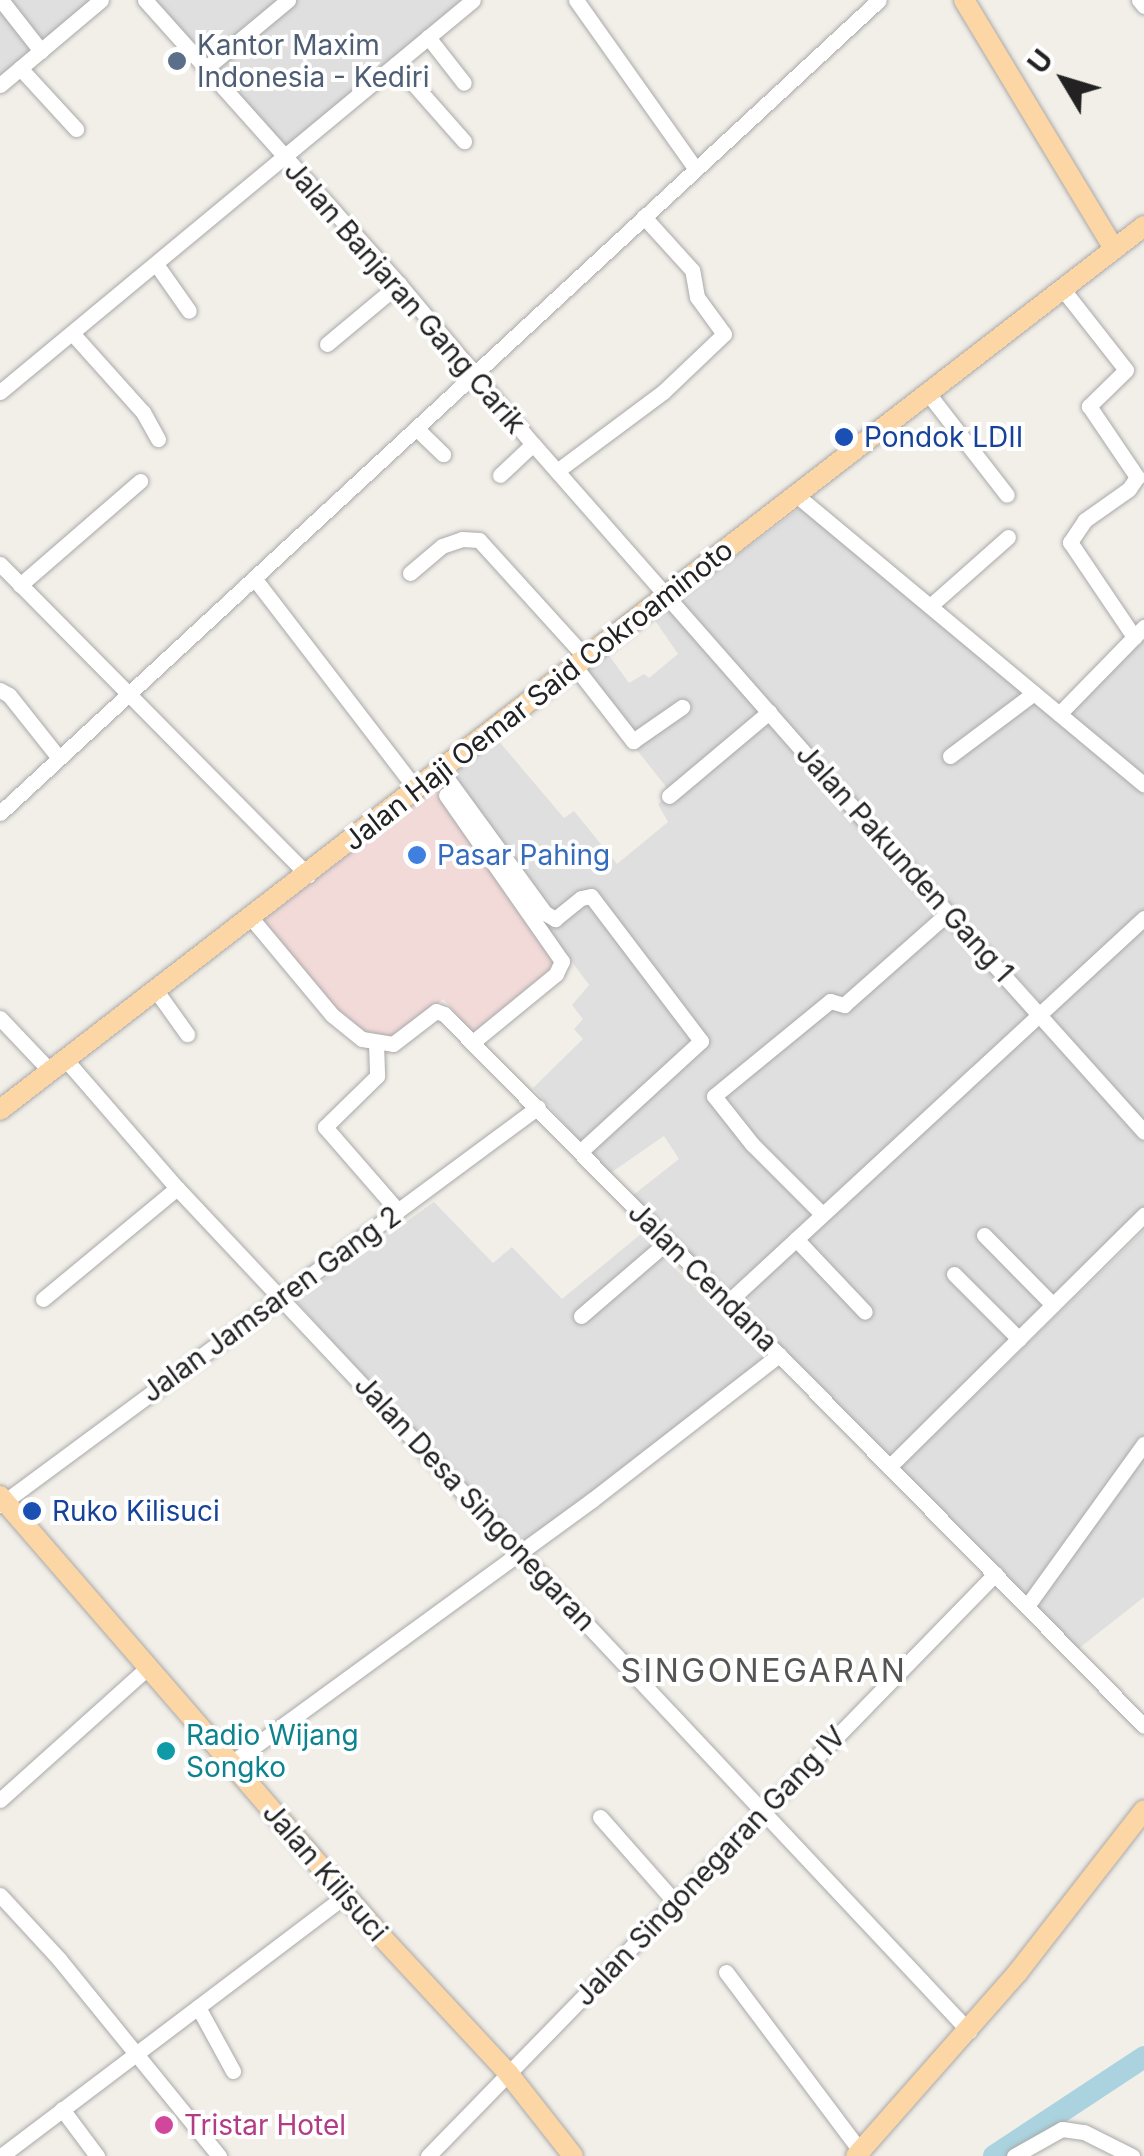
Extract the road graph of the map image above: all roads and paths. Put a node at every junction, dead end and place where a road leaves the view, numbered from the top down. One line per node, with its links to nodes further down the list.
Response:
1 (2, 0): 10 (street)
2 (101, 0): 10 (street)
3 (145, 0): 13 (street, Jalan Banjaran Gang Carik)
4 (288, 0): 13 (street)
5 (474, 0): 9 (street)
6 (576, 0): 19 (street)
7 (879, 0): 19 (street)
8 (964, 0): 22 (main road)
9 (428, 37): 11 (street); 14 (street)
10 (40, 51): 12 (street)
11 (396, 64): 17 (street); 18 (street)
12 (20, 68): 15 (street); 16 (street)
13 (206, 69): 18 (street, Jalan Banjaran Gang Carik)
14 (464, 82)
15 (0, 85)
16 (76, 129)
17 (464, 141)
18 (283, 158): 23 (street); 25 (street, Jalan Banjaran Gang Carik)
19 (695, 168): 20 (street)
20 (644, 218): 29 (street); 36 (street)
21 (1144, 226): 22 (main road, Jalan Haji Oemar Said Cokroaminoto)
22 (1114, 247): 24 (main road, Jalan Haji Oemar Said Cokroaminoto)
23 (156, 264): 26 (street); 27 (street)
24 (1067, 282): 31 (main road, Jalan Haji Oemar Said Cokroaminoto); 48 (street)
25 (399, 284): 28 (street); 29 (street, Jalan Banjaran Gang Carik)
26 (189, 312)
27 (72, 332): 30 (street); 33 (street)
28 (327, 344)
29 (477, 376): 32 (street); 34 (street, Jalan Banjaran Gang Carik)
30 (0, 392)
31 (927, 392): 39 (main road, Jalan Haji Oemar Said Cokroaminoto); 40 (street)
32 (418, 430): 35 (street); 44 (street)
33 (158, 438)
34 (533, 444): 36 (street, Jalan Banjaran Gang Carik); 37 (street)
35 (444, 454)
36 (557, 471): 46 (street, Jalan Banjaran Gang Carik)
37 (500, 474)
38 (140, 481): 45 (street)
39 (795, 494): 46 (main road, Jalan Haji Oemar Said Cokroaminoto); 47 (street)
40 (1007, 495)
41 (1008, 536): 47 (street)
42 (0, 564): 45 (street)
43 (410, 574): 49 (street)
44 (254, 578): 51 (street); 58 (street)
45 (20, 585): 51 (street)
46 (666, 594): 49 (main road, Jalan Haji Oemar Said Cokroaminoto); 54 (street, Jalan Pakunden Gang 1)
47 (930, 606): 52 (street)
48 (1139, 632): 55 (street)
49 (578, 660): 53 (street); 58 (main road, Jalan Haji Oemar Said Cokroaminoto)
50 (0, 690): 57 (street)
51 (128, 693): 57 (street); 62 (street)
52 (1034, 693): 55 (street); 56 (street)
53 (682, 706)
54 (769, 712): 60 (street); 63 (street, Jalan Pakunden Gang 1)
55 (1060, 714): 59 (street)
56 (950, 756)
57 (60, 758): 61 (street)
58 (429, 777): 62 (main road, Jalan Haji Oemar Said Cokroaminoto); 70 (street); 76 (street)
59 (1144, 784)
60 (669, 796)
61 (0, 813)
62 (308, 874): 65 (main road, Jalan Haji Oemar Said Cokroaminoto)
63 (948, 913): 67 (street, Jalan Pakunden Gang 1); 79 (street)
64 (1144, 918): 67 (street)
65 (252, 920): 66 (main road, Jalan Haji Oemar Said Cokroaminoto); 71 (street)
66 (156, 992): 69 (street); 72 (main road, Jalan Haji Oemar Said Cokroaminoto)
67 (1042, 1016): 75 (street, Jalan Pakunden Gang 1); 79 (street)
68 (0, 1018): 72 (street, Jalan Desa Singonegaran)
69 (188, 1034)
70 (473, 1042): 71 (street, Jalan Cendana); 73 (street, Jalan Cendana)
71 (376, 1044): 78 (street)
72 (59, 1066): 74 (main road, Jalan Haji Oemar Said Cokroaminoto); 77 (street, Jalan Desa Singonegaran)
73 (538, 1107): 76 (street, Jalan Cendana); 78 (street, Jalan Jamsaren Gang 2)
74 (0, 1110)
75 (1144, 1132)
76 (580, 1151): 83 (street, Jalan Cendana)
77 (177, 1188): 85 (street, Jalan Desa Singonegaran); 86 (street)
78 (398, 1211): 85 (street, Jalan Jamsaren Gang 2)
79 (822, 1214): 82 (street)
80 (1144, 1215): 88 (street)
81 (984, 1236): 88 (street)
82 (796, 1239): 87 (street); 89 (street)
83 (667, 1242): 87 (street, Jalan Cendana); 90 (street)
84 (954, 1274): 91 (street)
85 (282, 1297): 95 (street, Jalan Jamsaren Gang 2); 96 (street, Jalan Desa Singonegaran)
86 (43, 1299)
87 (728, 1302): 92 (street, Jalan Cendana)
88 (1053, 1305): 91 (street)
89 (865, 1312)
90 (580, 1316)
91 (1019, 1339): 94 (street)
92 (780, 1354): 94 (street, Jalan Cendana); 96 (street)
93 (1144, 1444): 98 (street)
94 (888, 1466): 97 (street, Jalan Cendana)
95 (2, 1501): 99 (main road, Jalan Kilisuci)
96 (520, 1553): 101 (street); 104 (street, Jalan Desa Singonegaran)
97 (995, 1574): 98 (street, Jalan Cendana); 104 (street, Jalan Singonegaran Gang IV)
98 (1026, 1606): 100 (street, Jalan Cendana)
99 (148, 1666): 101 (main road, Jalan Kilisuci); 102 (street)
100 (1144, 1726)
101 (230, 1764): 107 (main road, Jalan Kilisuci)
102 (0, 1800)
103 (1144, 1810): 111 (main road)
104 (764, 1812): 108 (street, Jalan Singonegaran Gang IV); 111 (street, Jalan Desa Singonegaran)
105 (600, 1816): 108 (street)
106 (0, 1895): 112 (street)
107 (346, 1895): 110 (street); 114 (main road, Jalan Kilisuci)
108 (674, 1902): 114 (street, Jalan Singonegaran Gang IV)
109 (726, 1972): 116 (street)
110 (198, 2007): 112 (street); 113 (street)
111 (969, 2030): 116 (main road)
112 (136, 2054): 115 (street); 119 (street)
113 (233, 2071)
114 (508, 2072): 120 (street, Jalan Singonegaran Gang IV); 121 (main road, Jalan Kilisuci)
115 (62, 2109): 117 (street); 118 (street)
116 (858, 2154)
117 (1, 2156)
118 (97, 2156)
119 (219, 2156)
120 (428, 2156)
121 (573, 2156)
122 (1014, 2156): 123 (street)
123 (1132, 2156)

